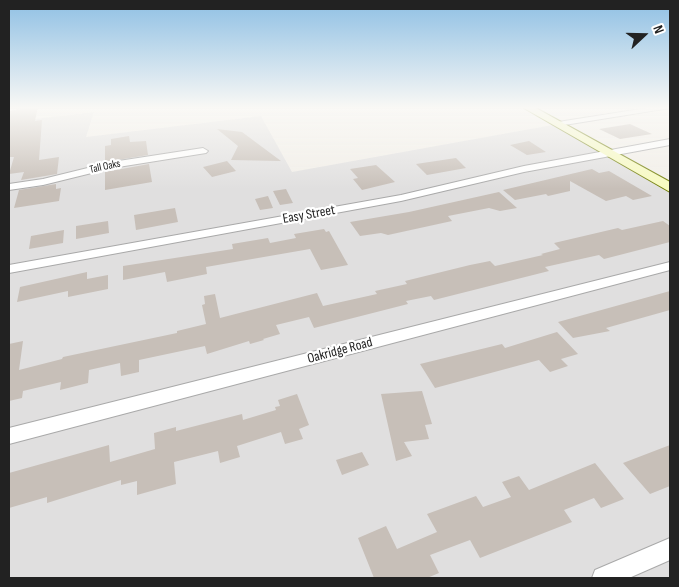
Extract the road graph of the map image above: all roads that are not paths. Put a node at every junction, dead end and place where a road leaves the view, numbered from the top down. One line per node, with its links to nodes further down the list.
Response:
1 (576, 134): 4 (street)
2 (670, 142): 4 (street, Easy Street)
3 (203, 151): 5 (street, Tall Oaks)
4 (609, 153): 6 (street); 8 (street, Easy Street)
5 (9, 188)
6 (670, 188)
7 (670, 266): 9 (street, Oakridge Road)
8 (9, 270)
9 (9, 436)
10 (670, 549): 11 (street)
11 (603, 578)

